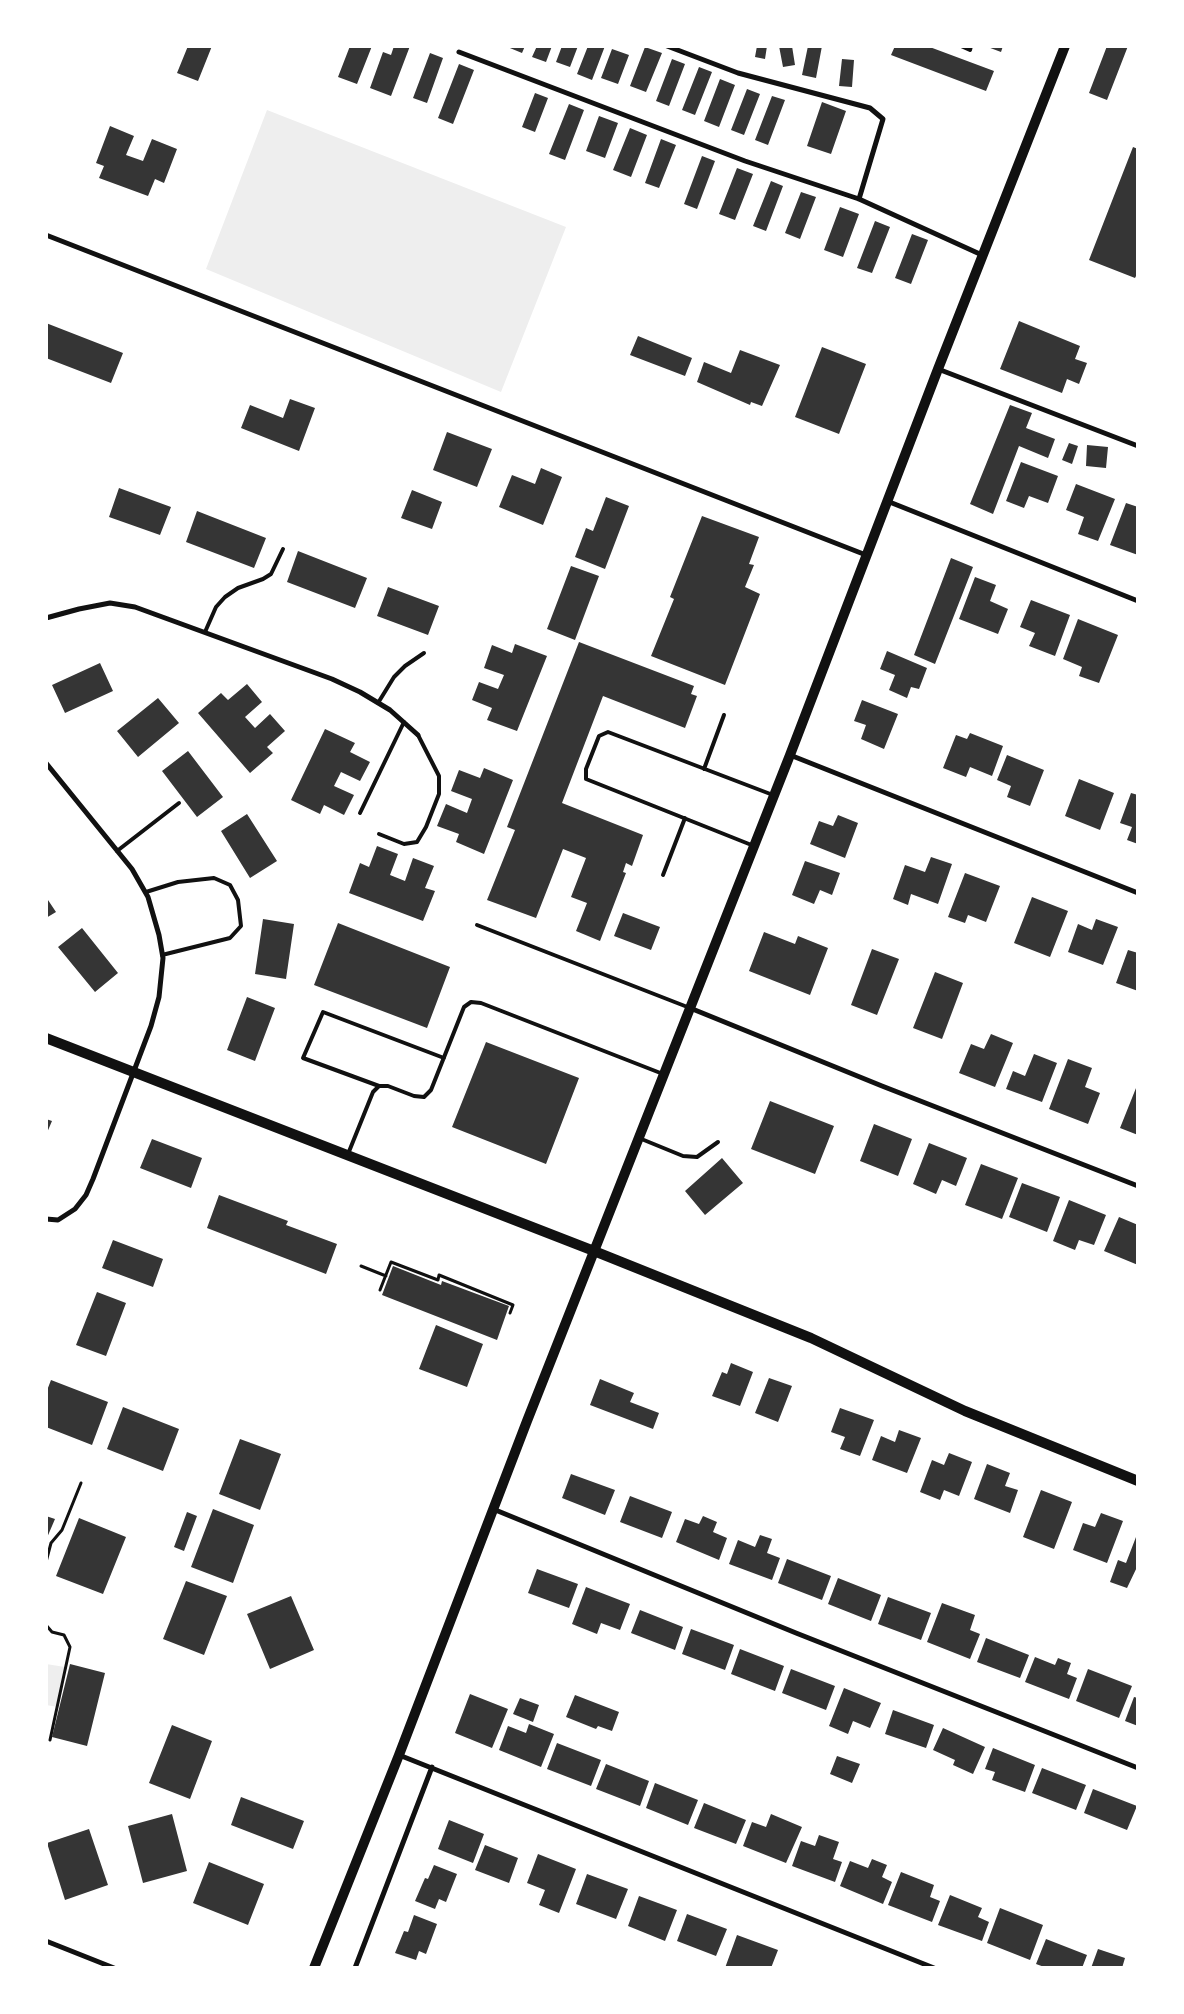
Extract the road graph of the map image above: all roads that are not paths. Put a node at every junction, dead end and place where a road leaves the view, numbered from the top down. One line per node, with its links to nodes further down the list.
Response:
1 (667, 46): 6 (street)
2 (961, 46): 3 (lane)
3 (971, 46)
4 (1065, 46): 8 (main road)
5 (459, 52): 6 (street)
6 (859, 199): 8 (street)
7 (46, 235): 13 (street)
8 (983, 255): 9 (main road)
9 (938, 370): 10 (street); 11 (main road)
10 (1138, 446)
11 (887, 501): 13 (main road); 14 (street)
12 (283, 548): 16 (lane)
13 (866, 555): 22 (main road)
14 (1138, 601)
15 (46, 618): 16 (street)
16 (205, 632): 18 (street)
17 (424, 653): 18 (lane)
18 (378, 703): 20 (street)
19 (724, 715): 24 (lane)
20 (404, 722): 21 (street); 27 (lane)
21 (418, 735): 29 (lane)
22 (790, 755): 25 (main road); 34 (street)
23 (46, 763): 31 (street)
24 (704, 769): 25 (lane); 28 (lane)
25 (774, 796): 30 (main road)
26 (179, 803): 31 (lane)
27 (360, 814)
28 (685, 818): 30 (lane); 32 (lane)
29 (379, 834)
30 (754, 846): 37 (main road)
31 (117, 851): 33 (street)
32 (663, 875)
33 (146, 892): 36 (street); 36 (lane)
34 (1138, 893)
35 (477, 925): 37 (lane)
36 (162, 955): 40 (street)
37 (690, 1008): 41 (main road); 46 (street)
38 (46, 1038): 40 (main road)
39 (444, 1058): 41 (lane); 42 (lane); 42 (lane)
40 (132, 1073): 45 (main road); 47 (street)
41 (663, 1074): 43 (main road)
42 (379, 1086): 45 (lane)
43 (638, 1138): 44 (lane); 48 (main road)
44 (718, 1142)
45 (348, 1156): 48 (main road)
46 (1138, 1186)
47 (46, 1219)
48 (594, 1251): 49 (main road); 50 (main road)
49 (1138, 1481)
50 (492, 1508): 51 (main road); 53 (street)
51 (398, 1755): 52 (street); 57 (main road)
52 (432, 1767): 55 (street); 58 (street)
53 (1138, 1768)
54 (46, 1941): 56 (street)
55 (919, 1965): 59 (street)
56 (114, 1968)
57 (314, 1968)
58 (354, 1968)
59 (934, 1968)

